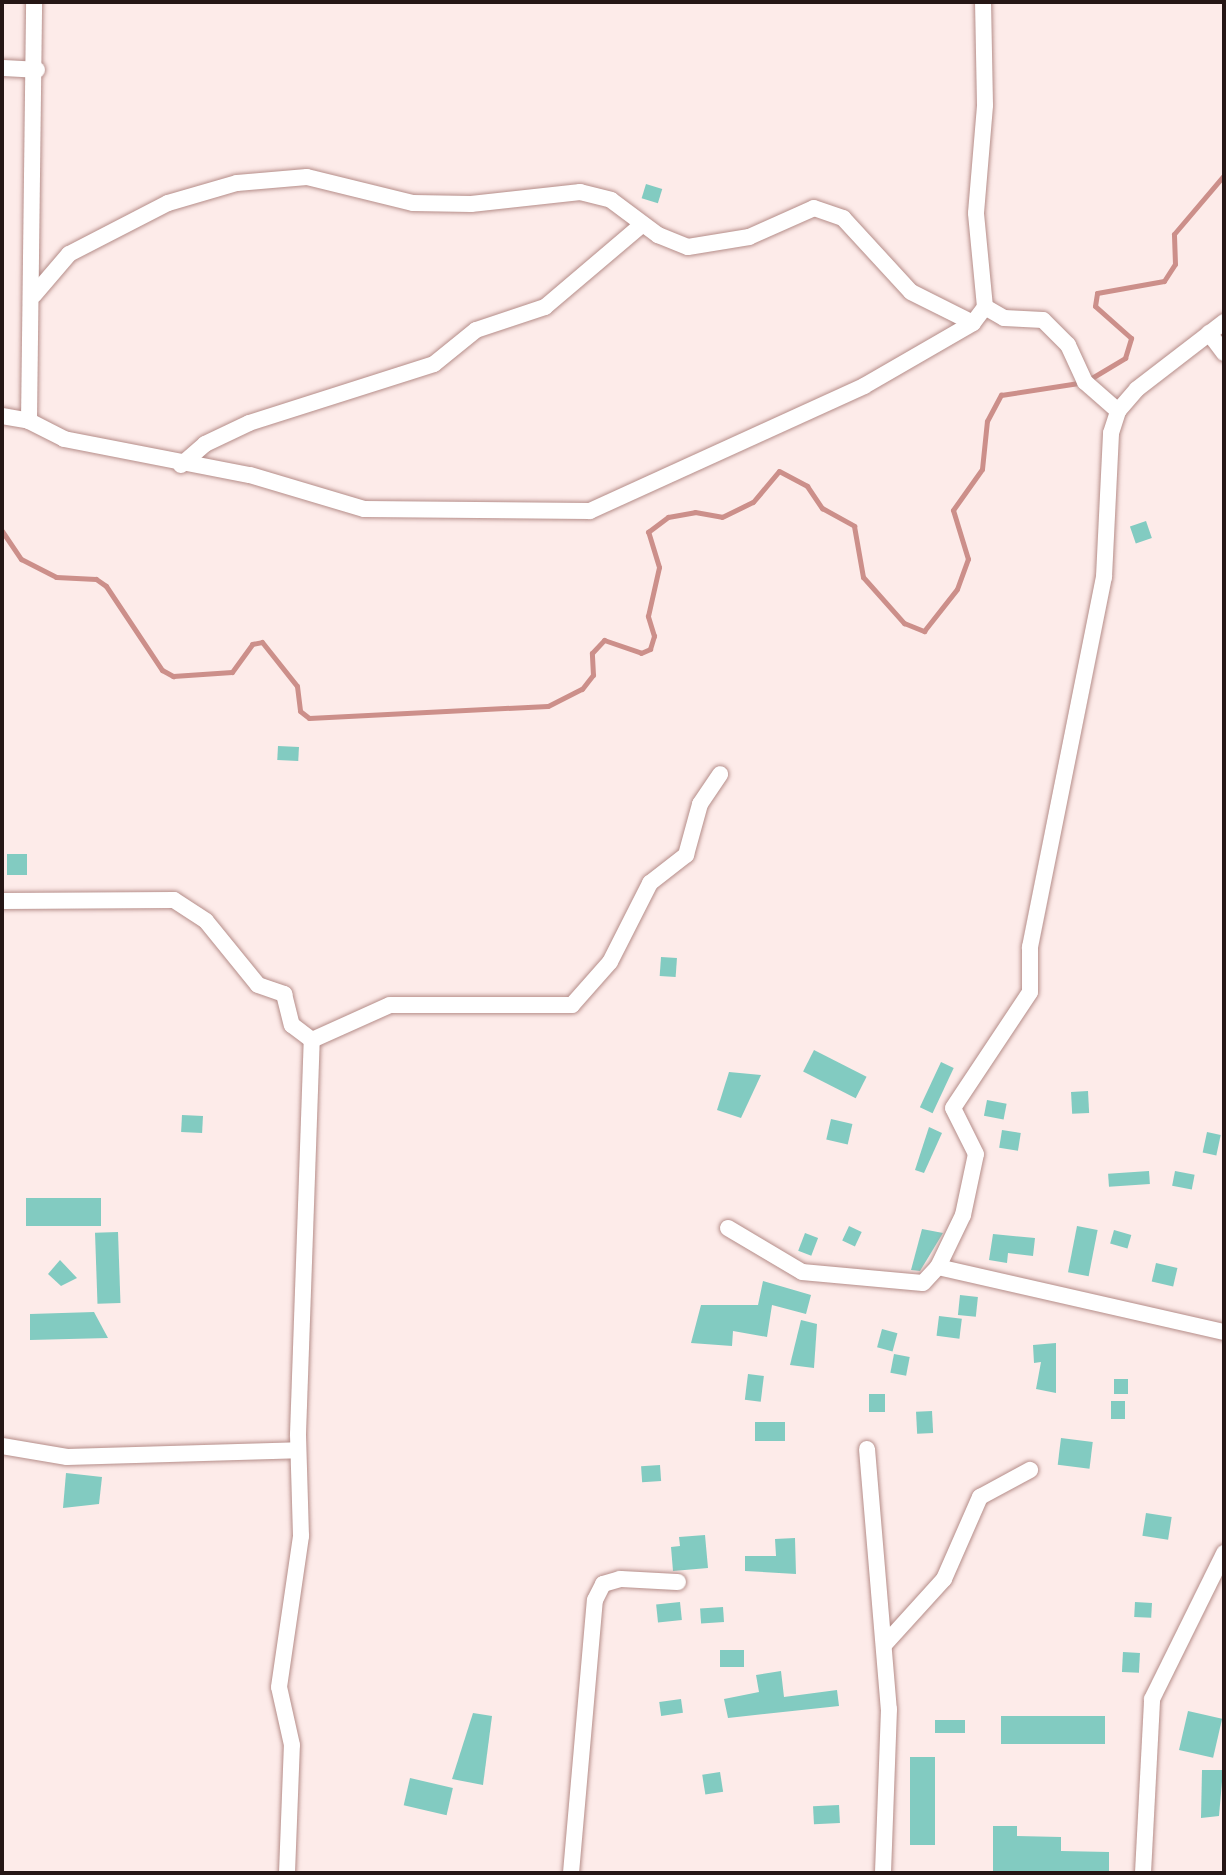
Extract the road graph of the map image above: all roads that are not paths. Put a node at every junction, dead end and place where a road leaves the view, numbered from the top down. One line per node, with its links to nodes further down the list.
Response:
1 (34, 2): 4 (street)
2 (983, 2): 7 (street)
3 (2, 68): 4 (street)
4 (37, 70): 6 (street)
5 (643, 223): 6 (street); 9 (street); 15 (street)
6 (34, 295): 14 (street)
7 (985, 307): 9 (street); 12 (street)
8 (1224, 322): 10 (street)
9 (973, 323): 15 (street)
10 (1209, 333): 11 (street); 12 (street)
11 (1224, 353)
12 (1118, 411): 20 (street)
13 (2, 416): 14 (street)
14 (29, 421): 15 (street)
15 (181, 465)
16 (720, 774): 18 (street)
17 (2, 901): 18 (street)
18 (312, 1040): 24 (street)
19 (728, 1228): 20 (street)
20 (938, 1267): 21 (street)
21 (1224, 1332)
22 (2, 1447): 24 (street)
23 (867, 1449): 28 (street)
24 (298, 1450): 29 (street)
25 (1030, 1470): 28 (street)
26 (1224, 1553): 32 (street)
27 (678, 1582): 30 (street)
28 (886, 1644): 31 (street)
29 (287, 1873)
30 (571, 1873)
31 (883, 1873)
32 (1143, 1873)

